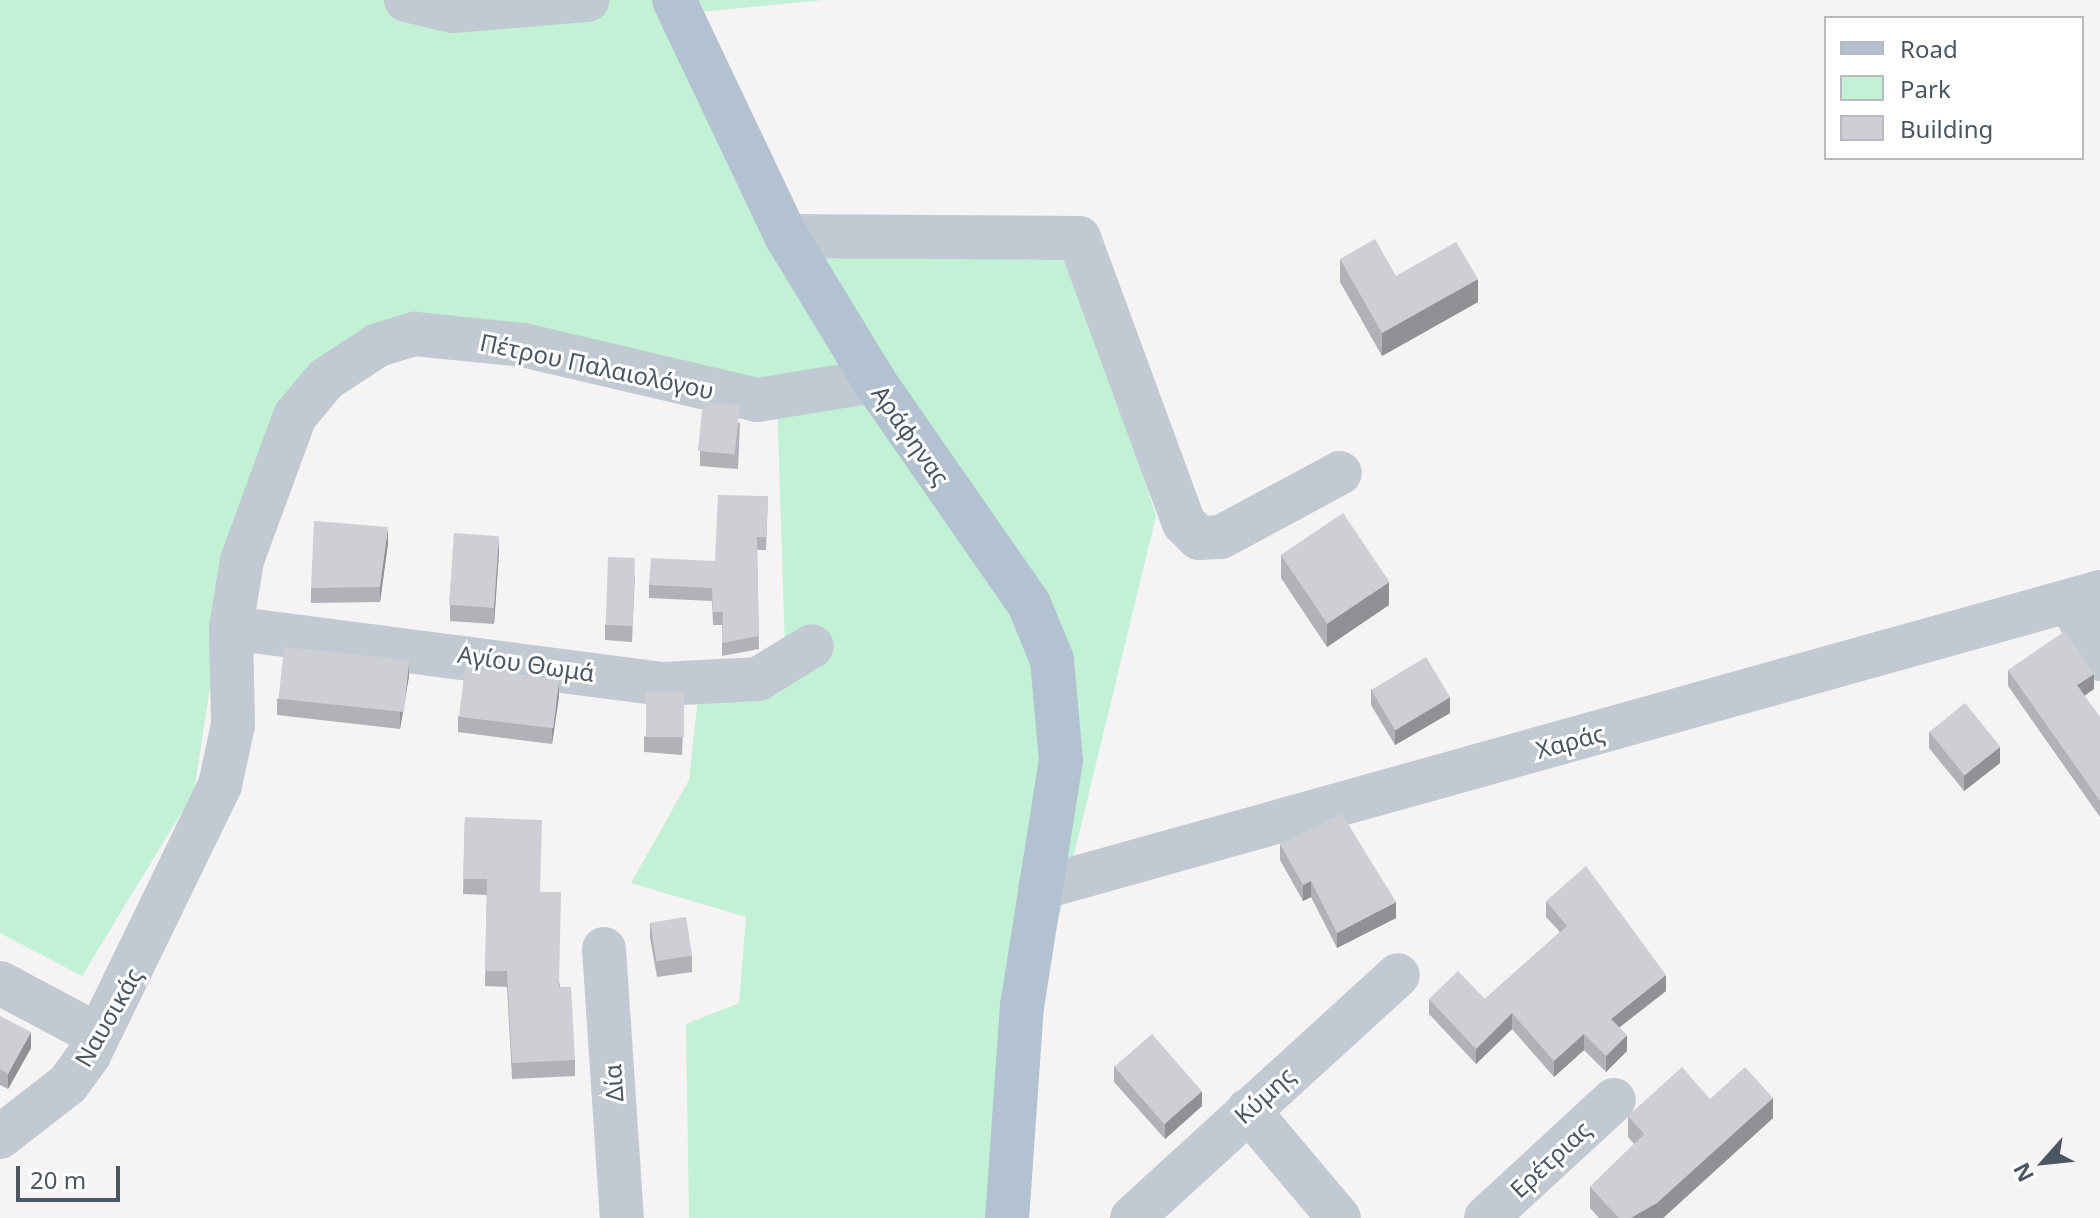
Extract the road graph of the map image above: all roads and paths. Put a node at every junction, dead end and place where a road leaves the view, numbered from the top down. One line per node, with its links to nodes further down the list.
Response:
1 (406, 0): 3 (street)
2 (674, 0): 4 (main road, Αράφηνας)
3 (571, 1)
4 (786, 236): 5 (main road, Αράφηνας); 6 (street)
5 (874, 381): 8 (street, Πέτρου Παλαιολόγου); 11 (main road, Αράφηνας)
6 (1340, 473)
7 (2085, 598): 10 (street); 11 (street, Χαράς)
8 (231, 628): 9 (street, Αγίου Θωμά); 13 (street, Πέτρου Παλαιολόγου)
9 (812, 646)
10 (2100, 659)
11 (1040, 888): 22 (main road, Αράφηνας)
12 (604, 949): 21 (street, Δία)
13 (142, 958): 16 (street); 17 (street, Ναυσικάς)
14 (1398, 975): 19 (street, Κύμης)
15 (0, 983): 16 (street)
16 (77, 1024): 17 (street)
17 (68, 1084): 20 (street, Ναυσικάς)
18 (1614, 1100): 25 (street, Ερέτριας)
19 (1248, 1110): 23 (street, Κύμης); 24 (street)
20 (0, 1137)
21 (622, 1218)
22 (1007, 1218)
23 (1132, 1218)
24 (1339, 1218)
25 (1486, 1218)

